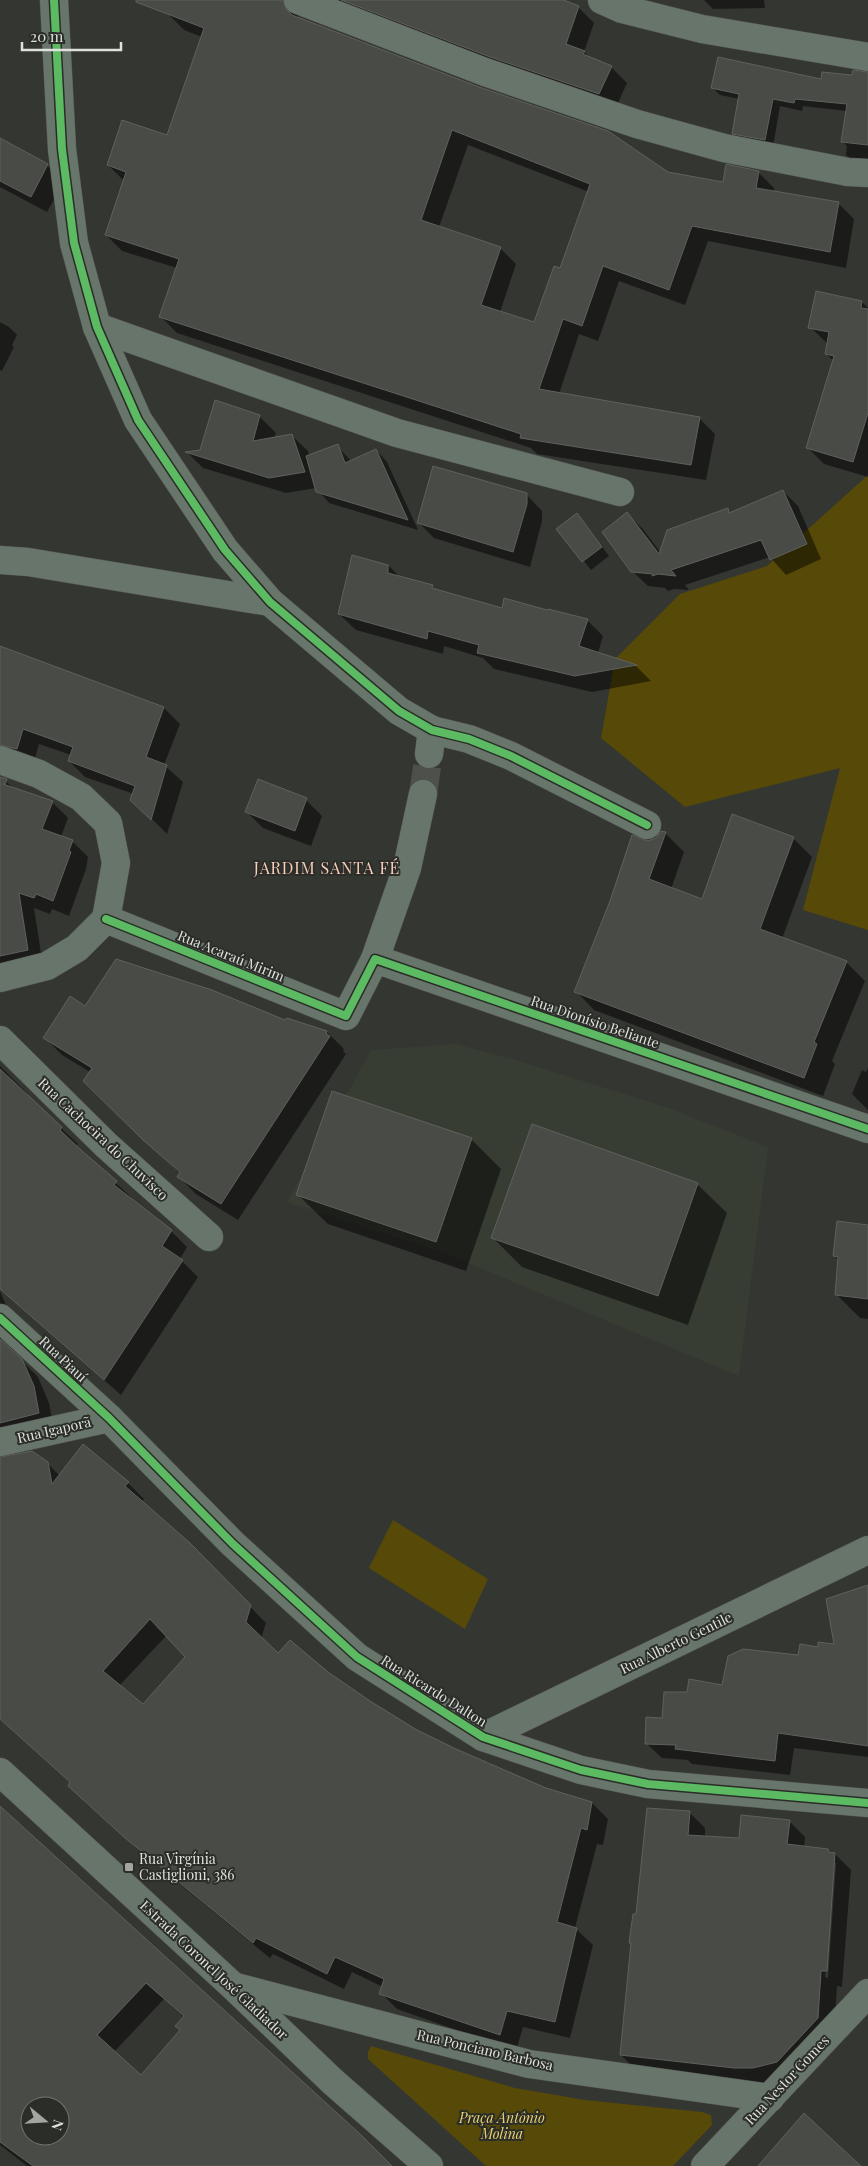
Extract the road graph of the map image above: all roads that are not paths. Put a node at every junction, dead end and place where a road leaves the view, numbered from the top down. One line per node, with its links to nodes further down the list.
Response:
1 (54, 0): 6 (street)
2 (298, 0): 5 (street)
3 (602, 0): 4 (street)
4 (868, 57)
5 (868, 174)
6 (98, 327): 7 (street); 9 (street)
7 (620, 492)
8 (0, 560): 9 (street)
9 (270, 602): 12 (street)
10 (0, 760): 13 (street)
11 (423, 794): 14 (street)
12 (647, 825)
13 (106, 918): 14 (street, Rua Acaraú Mirim); 15 (street)
14 (375, 959): 17 (street, Rua Dionísio Beliante)
15 (0, 978)
16 (0, 1040): 18 (street, Rua Cachoeira do Chuvisco)
17 (868, 1129)
18 (209, 1237)
19 (0, 1318): 20 (street, Rua Piauí)
20 (109, 1418): 21 (street, Rua Igaporã); 23 (street, Rua Ricardo Dalton)
21 (0, 1442)
22 (868, 1550): 23 (street, Rua Alberto Gentile)
23 (483, 1737): 25 (street, Rua Ricardo Dalton)
24 (0, 1772): 26 (street, Estrada Coronel José Gladiador)
25 (868, 1803)
26 (234, 1987): 28 (street, Rua Ponciano Barbosa); 29 (street, Estrada Coronel José Gladiador)
27 (868, 1993): 28 (street, Rua Nestor Gomes)
28 (770, 2098): 30 (street, Rua Nestor Gomes)
29 (429, 2166)
30 (705, 2166)

